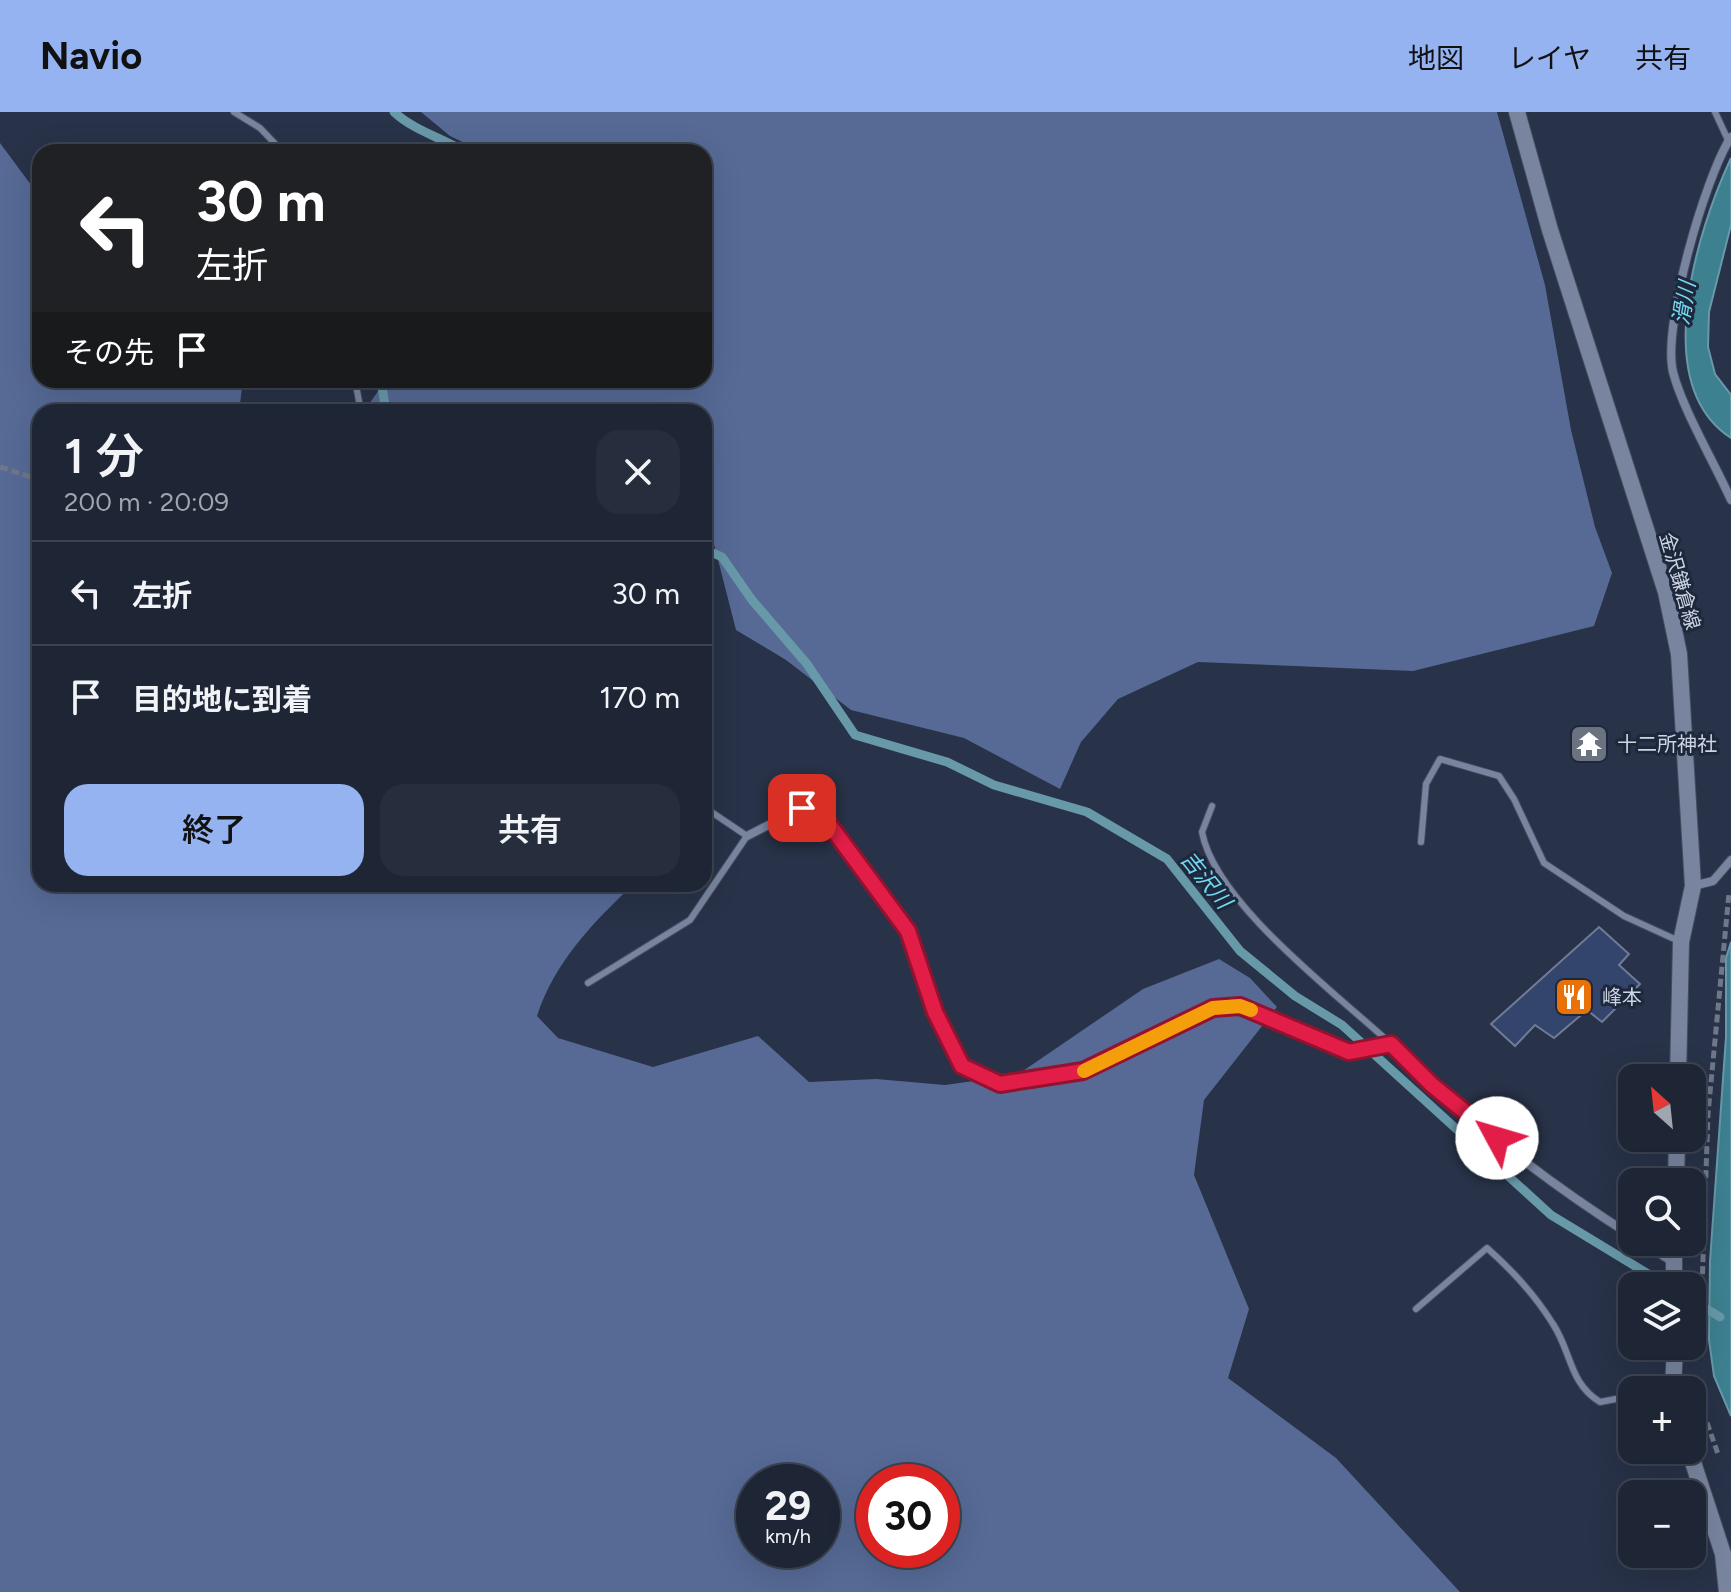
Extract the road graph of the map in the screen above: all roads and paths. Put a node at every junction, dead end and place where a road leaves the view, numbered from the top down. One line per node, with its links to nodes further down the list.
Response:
1 (234, 112): 5 (lane)
2 (1517, 112): 15 (main road, 金沢鎌倉線)
3 (1715, 112): 4 (lane)
4 (1730, 139): 8 (street)
5 (275, 144)
6 (0, 467): 7 (path)
7 (32, 477)
8 (1731, 500)
9 (1212, 806): 20 (lane)
10 (712, 812): 11 (lane)
11 (747, 836): 16 (lane); 20 (street)
12 (1421, 842): 18 (lane)
13 (1731, 860): 15 (street)
14 (1731, 882): 27 (path)
15 (1693, 886): 18 (main road, 金沢鎌倉線)
16 (712, 888)
17 (709, 892): 19 (lane)
18 (1681, 942): 21 (main road, 金沢鎌倉線)
19 (588, 983)
20 (1391, 1044): 22 (street)
21 (1678, 1064)
22 (1618, 1227)
23 (1663, 1256): 25 (street)
24 (1674, 1256): 25 (main road)
25 (1674, 1263): 26 (main road)
26 (1674, 1272)
27 (1703, 1272)
28 (1416, 1309): 29 (lane)
29 (1618, 1399)
30 (1706, 1419): 32 (path)
31 (1694, 1464): 33 (main road)
32 (1718, 1465)
33 (1727, 1592)

